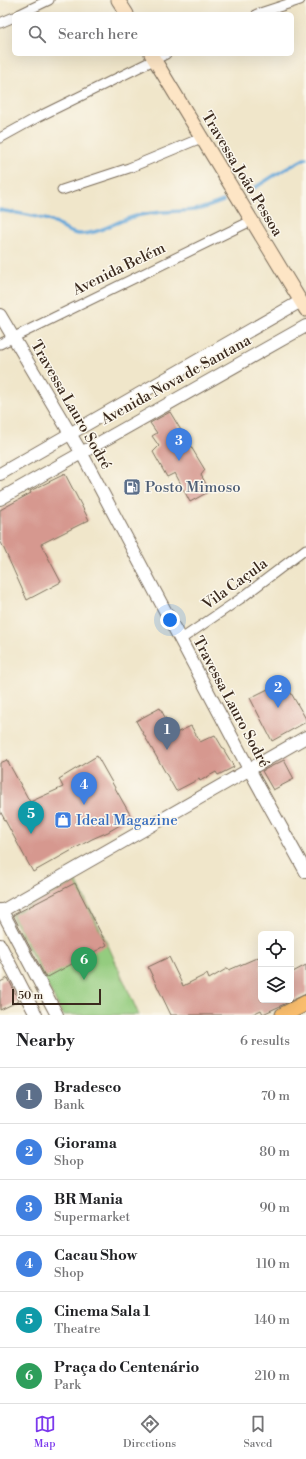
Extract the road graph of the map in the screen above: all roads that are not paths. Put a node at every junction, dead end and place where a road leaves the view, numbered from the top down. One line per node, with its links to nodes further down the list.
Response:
1 (49, 0): 4 (street)
2 (118, 0): 5 (main road)
3 (300, 0): 6 (street)
4 (24, 12)
5 (126, 12)
6 (263, 12)
7 (12, 18): 8 (street)
8 (0, 23)
9 (152, 57): 10 (street); 11 (main road, Travessa João Pessoa)
10 (0, 138)
11 (201, 138): 12 (street); 13 (main road, Travessa João Pessoa)
12 (62, 190)
13 (251, 221): 14 (main road, Travessa João Pessoa); 17 (street, Avenida Belém)
14 (303, 305): 19 (street, Avenida Nova de Santana)
15 (0, 315): 17 (street, Travessa Lauro Sodré)
16 (306, 326): 20 (street, Avenida Nova de Santana)
17 (13, 337): 18 (street, Avenida Belém); 21 (street, Travessa Lauro Sodré)
18 (0, 344)
19 (163, 382): 20 (street); 21 (street, Avenida Nova de Santana)
20 (173, 400): 22 (street, Avenida Nova de Santana)
21 (70, 433): 22 (street, Travessa Lauro Sodré); 23 (street, Avenida Nova de Santana)
22 (81, 452): 24 (street, Avenida Nova de Santana); 26 (street, Travessa Lauro Sodré)
23 (0, 474)
24 (0, 499)
25 (306, 549): 26 (street, Vila Caçula)
26 (180, 640): 28 (street, Travessa Lauro Sodré)
27 (306, 737): 28 (street)
28 (249, 769): 29 (street, Travessa Lauro Sodré); 30 (street)
29 (306, 872)
30 (1, 911): 32 (street)
31 (0, 945): 33 (street)
32 (46, 994): 33 (street); 36 (street)
33 (30, 1003): 35 (street)
34 (306, 1003): 37 (main road)
35 (36, 1015)
36 (57, 1015)
37 (283, 1015)

